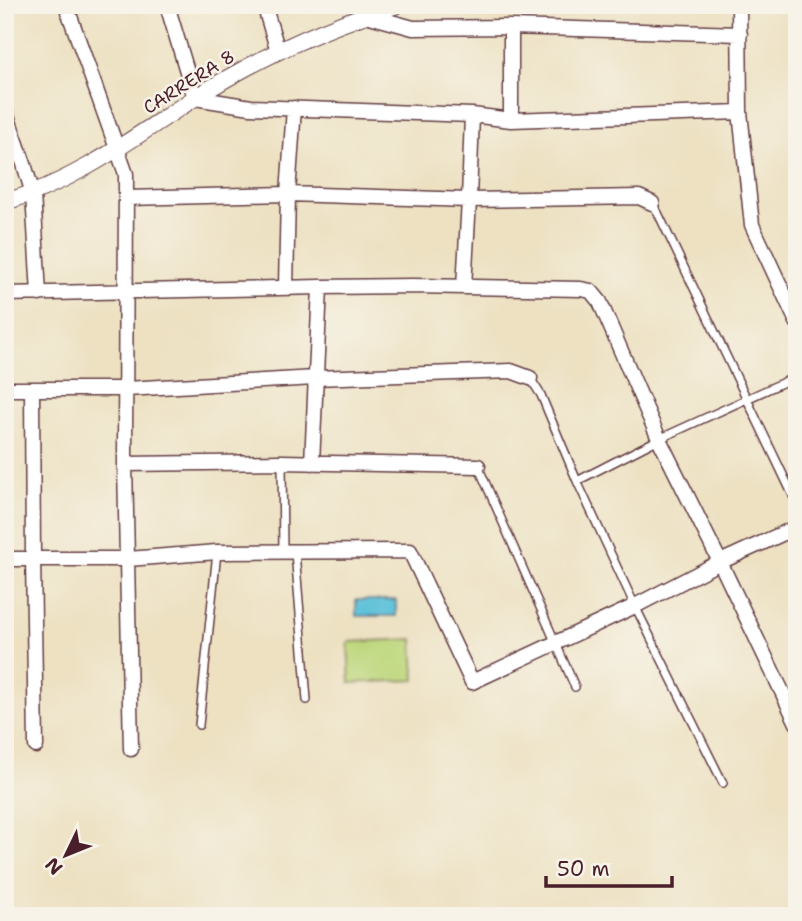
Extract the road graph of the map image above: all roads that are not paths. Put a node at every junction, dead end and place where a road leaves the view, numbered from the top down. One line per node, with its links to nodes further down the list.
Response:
1 (66, 5): 16 (street)
2 (167, 5): 10 (street)
3 (264, 5): 9 (street)
4 (397, 5): 6 (street, CARRERA 8)
5 (739, 5): 8 (street)
6 (364, 10): 7 (street); 9 (street, CARRERA 8)
7 (511, 27): 8 (street); 15 (street)
8 (740, 34): 13 (street)
9 (278, 51): 10 (street, CARRERA 8)
10 (195, 98): 11 (street); 16 (street, CARRERA 8)
11 (294, 108): 14 (street); 18 (street)
12 (5, 110): 17 (street)
13 (740, 112): 15 (street); 29 (street)
14 (472, 115): 15 (street); 20 (street)
15 (511, 120)
16 (117, 150): 17 (street, CARRERA 8); 19 (street)
17 (33, 194): 21 (street, CARRERA 8); 28 (street)
18 (288, 194): 19 (street); 20 (street); 23 (street)
19 (127, 198): 26 (street)
20 (469, 200): 22 (street); 25 (street)
21 (5, 202)
22 (652, 203): 36 (lane)
23 (286, 287): 24 (street); 26 (street)
24 (320, 287): 25 (street); 31 (street)
25 (464, 287): 37 (street)
26 (126, 291): 28 (street); 35 (street)
27 (5, 294): 28 (street)
28 (39, 294)
29 (797, 322)
30 (797, 376): 36 (lane)
31 (315, 378): 32 (street); 35 (street); 39 (street)
32 (530, 378): 42 (lane)
33 (5, 389): 34 (street)
34 (32, 389): 35 (street); 48 (street)
35 (125, 389): 40 (street)
36 (746, 399): 37 (lane); 43 (lane)
37 (659, 439): 42 (lane); 50 (street)
38 (282, 462): 39 (street); 40 (street); 46 (lane)
39 (312, 463): 41 (street)
40 (125, 464): 49 (street)
41 (478, 466): 52 (lane)
42 (577, 481): 51 (lane)
43 (797, 504)
44 (797, 527): 50 (street)
45 (217, 552): 46 (street); 49 (street); 56 (lane)
46 (289, 552): 52 (street); 54 (lane)
47 (5, 559): 48 (street)
48 (33, 559): 49 (street); 57 (street)
49 (128, 559): 58 (street)
50 (720, 562): 51 (street); 55 (street)
51 (635, 606): 52 (street); 59 (lane)
52 (557, 642): 53 (lane)
53 (576, 687)
54 (307, 700)
55 (797, 723)
56 (198, 725)
57 (36, 746)
58 (131, 749)
59 (723, 783)

